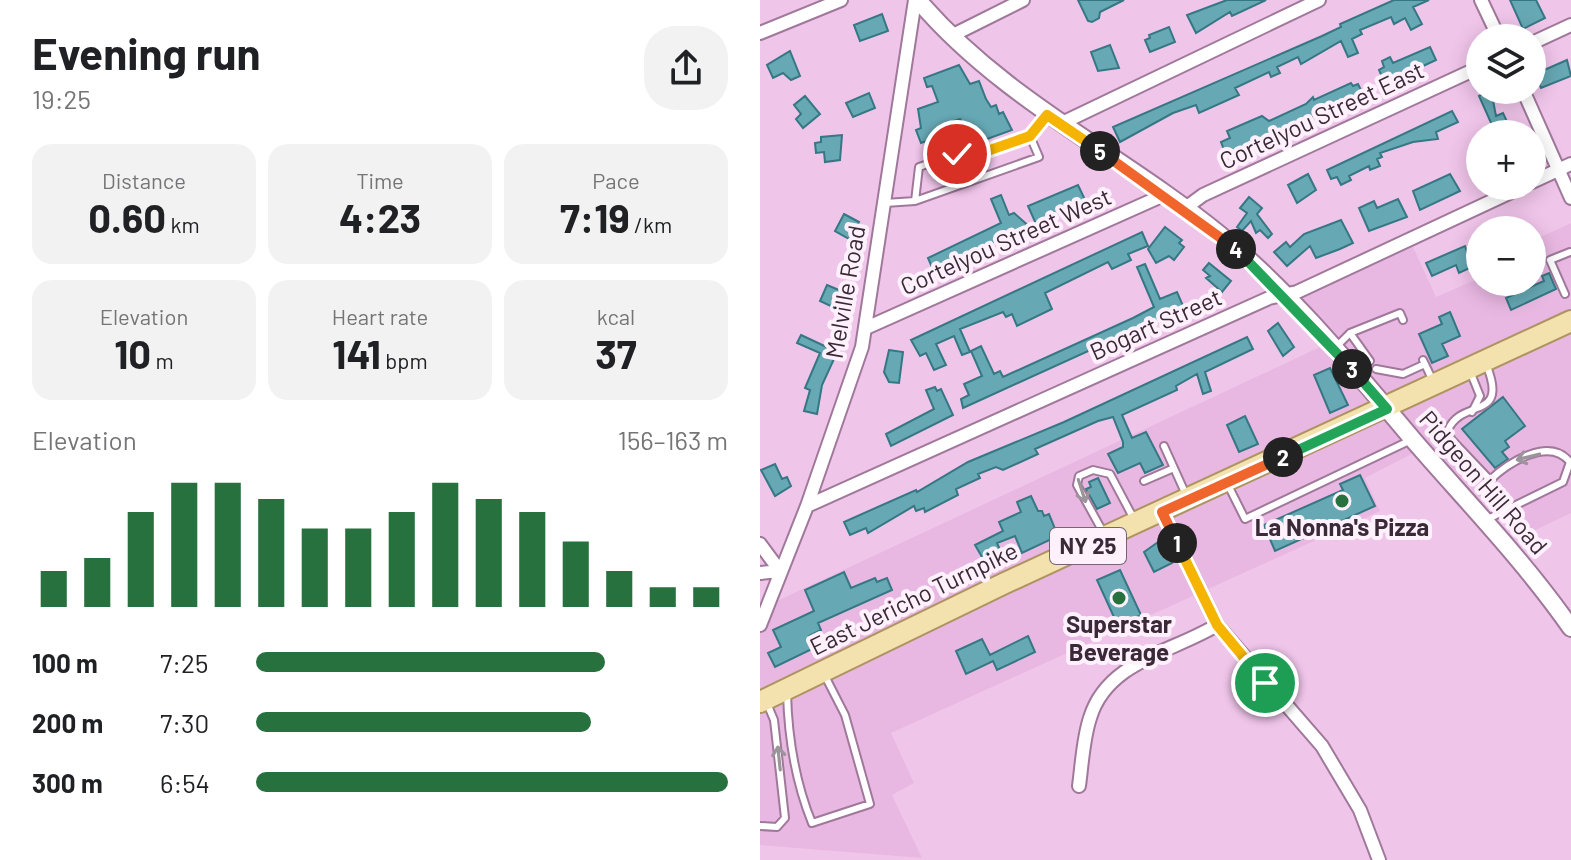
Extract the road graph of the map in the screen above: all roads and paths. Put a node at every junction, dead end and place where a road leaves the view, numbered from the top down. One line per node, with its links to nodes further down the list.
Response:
1 (841, 0): 8 (street)
2 (916, 0): 9 (street, Pidgeon Hill Road); 22 (street, Melville Road)
3 (1023, 0): 9 (street)
4 (1319, 0): 13 (street)
5 (1481, 0): 6 (street)
6 (1492, 24)
7 (1571, 25): 10 (street)
8 (760, 33)
9 (953, 35): 13 (street, Pidgeon Hill Road)
10 (1546, 37)
11 (1466, 73): 23 (street, Cortelyou Street East)
12 (1529, 104): 16 (street)
13 (1054, 119): 14 (lane); 18 (street, Pidgeon Hill Road)
14 (1030, 136): 21 (lane); 21 (lane)
15 (1571, 164): 16 (street)
16 (1558, 170): 17 (street); 19 (street)
17 (1546, 176)
18 (1164, 195): 23 (street, Pidgeon Hill Road); 30 (street, Cortelyou Street West)
19 (1571, 198)
20 (1493, 200): 26 (street, Bogart Street)
21 (915, 201): 22 (lane)
22 (884, 203): 30 (street, Melville Road)
23 (1184, 209): 26 (street, Pidgeon Hill Road)
24 (1570, 252): 25 (lane)
25 (1565, 294)
26 (1284, 295): 33 (street, Pidgeon Hill Road); 50 (street, Bogart Street)
27 (1403, 320): 29 (lane)
28 (1571, 321): 36 (main road, East Jericho Turnpike / NY 25)
29 (1371, 325): 31 (lane); 32 (lane)
30 (866, 328): 50 (street, Melville Road)
31 (1350, 333): 33 (lane); 34 (lane)
32 (1374, 333)
33 (1334, 349): 41 (street, Pidgeon Hill Road)
34 (1370, 361)
35 (1386, 362): 38 (lane)
36 (1478, 366): 40 (main road, East Jericho Turnpike / NY 25); 42 (lane); 42 (lane)
37 (1376, 369): 38 (lane)
38 (1391, 372): 39 (lane)
39 (1409, 379): 40 (main road, East Jericho Turnpike / NY 25); 40 (lane); 41 (main road, East Jericho Turnpike / NY 25)
40 (1435, 386)
41 (1387, 409): 43 (street, Pidgeon Hill Road); 48 (main road, East Jericho Turnpike / NY 25)
42 (1472, 412): 46 (lane)
43 (1412, 439): 48 (lane); 53 (street, Pidgeon Hill Road)
44 (1164, 446): 45 (lane)
45 (1174, 468): 47 (lane); 49 (lane)
46 (1490, 480): 51 (lane); 51 (lane, one-way to 46)
47 (1144, 481)
48 (1227, 483): 49 (main road, East Jericho Turnpike / NY 25)
49 (1189, 500): 52 (main road, East Jericho Turnpike / NY 25)
50 (807, 506): 57 (street, Melville Road)
51 (1504, 511): 53 (lane)
52 (1162, 512): 54 (main road, East Jericho Turnpike / NY 25); 60 (street)
53 (1483, 522): 61 (street, Pidgeon Hill Road)
54 (1136, 524): 55 (main road, East Jericho Turnpike / NY 25); 55 (lane, one-way to 55)
55 (1106, 538): 62 (main road, East Jericho Turnpike / NY 25)
56 (760, 544): 57 (street)
57 (780, 571): 58 (street); 59 (street, Melville Road)
58 (760, 573)
59 (760, 625)
60 (1217, 625): 65 (street); 67 (street)
61 (1571, 628)
62 (823, 672): 63 (main road, East Jericho Turnpike / NY 25); 63 (lane)
63 (787, 689): 64 (main road, East Jericho Turnpike / NY 25)
64 (763, 701): 66 (lane, one-way to 64)
65 (1079, 786)
66 (760, 826)
67 (1379, 860)

